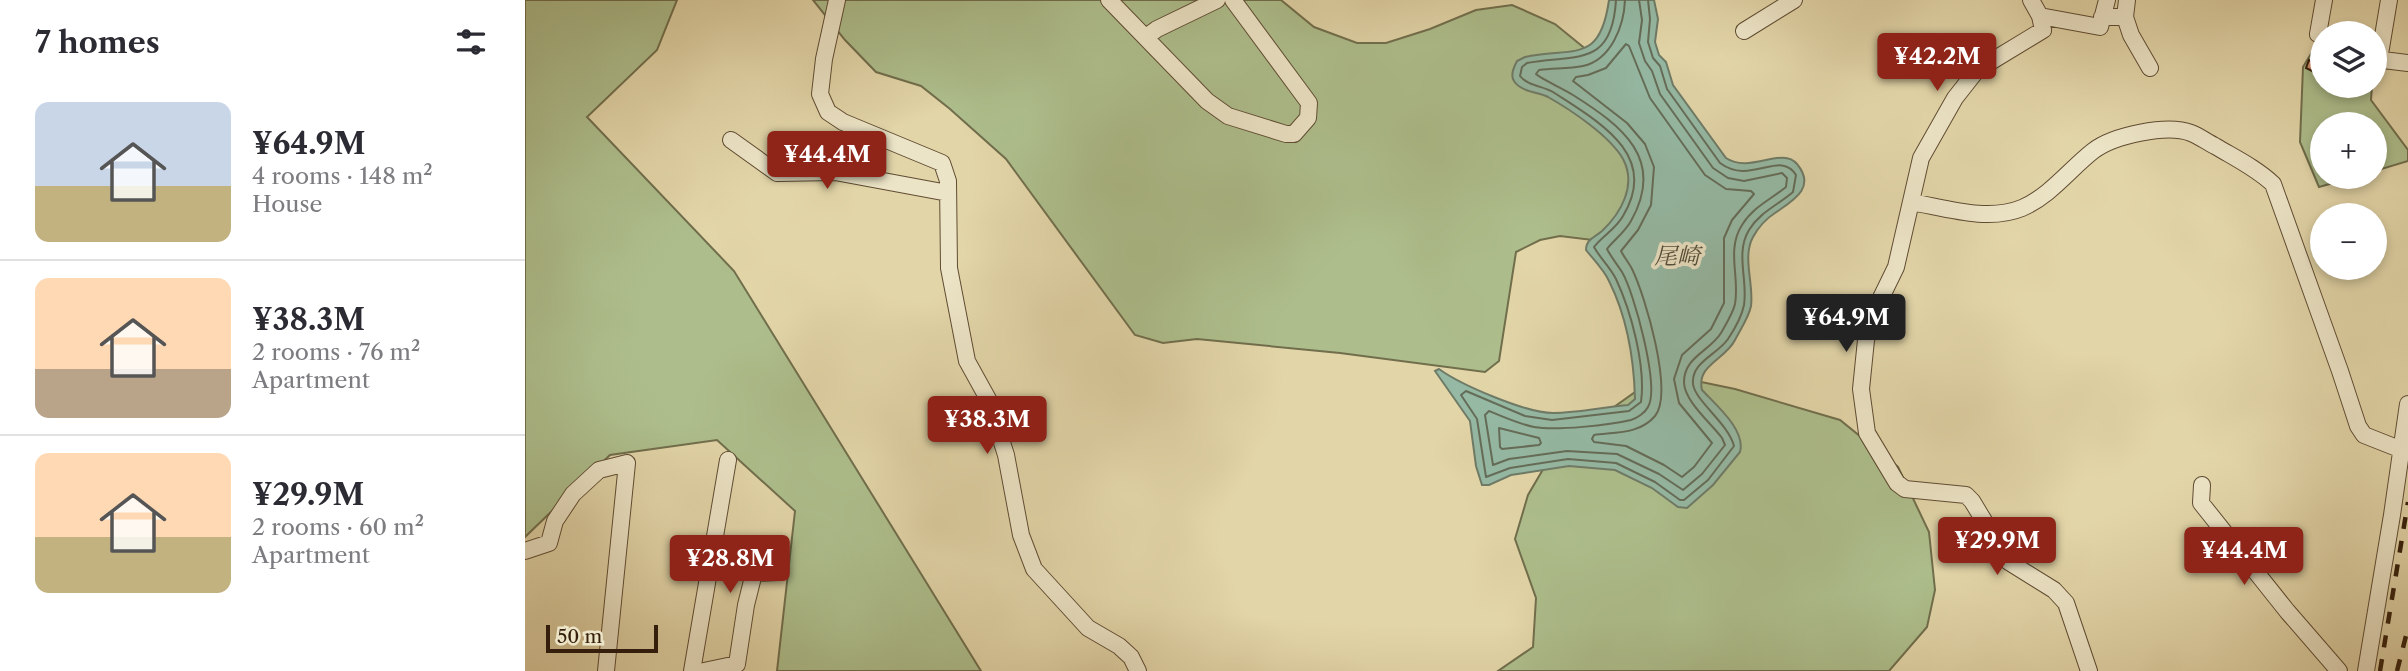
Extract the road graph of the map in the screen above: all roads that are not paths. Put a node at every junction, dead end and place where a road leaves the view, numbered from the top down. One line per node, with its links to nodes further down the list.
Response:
1 (837, 0): 22 (street)
2 (1109, 0): 17 (street)
3 (1217, 0): 17 (street)
4 (1233, 0): 17 (street)
5 (1794, 0): 16 (street)
6 (2031, 0): 11 (street)
7 (2107, 0): 12 (street)
8 (2127, 0): 13 (street)
9 (2324, 0): 14 (street)
10 (2389, 0): 15 (street)
11 (2040, 16): 12 (street); 23 (street)
12 (2102, 17): 13 (street)
13 (2125, 17): 20 (street)
14 (2320, 21)
15 (2385, 21)
16 (1744, 31)
17 (1146, 37)
18 (2387, 61): 19 (street)
19 (2408, 64)
20 (2150, 68)
21 (731, 140): 22 (street)
22 (948, 193): 33 (street)
23 (1911, 202): 25 (street); 34 (street)
24 (2408, 404): 25 (street)
25 (2402, 450): 36 (street)
26 (728, 460): 31 (street)
27 (2202, 485): 35 (street)
28 (525, 551): 30 (street)
29 (778, 572): 32 (street)
30 (605, 671)
31 (692, 671)
32 (704, 671)
33 (1138, 671)
34 (2089, 671)
35 (2339, 671)
36 (2366, 671)

